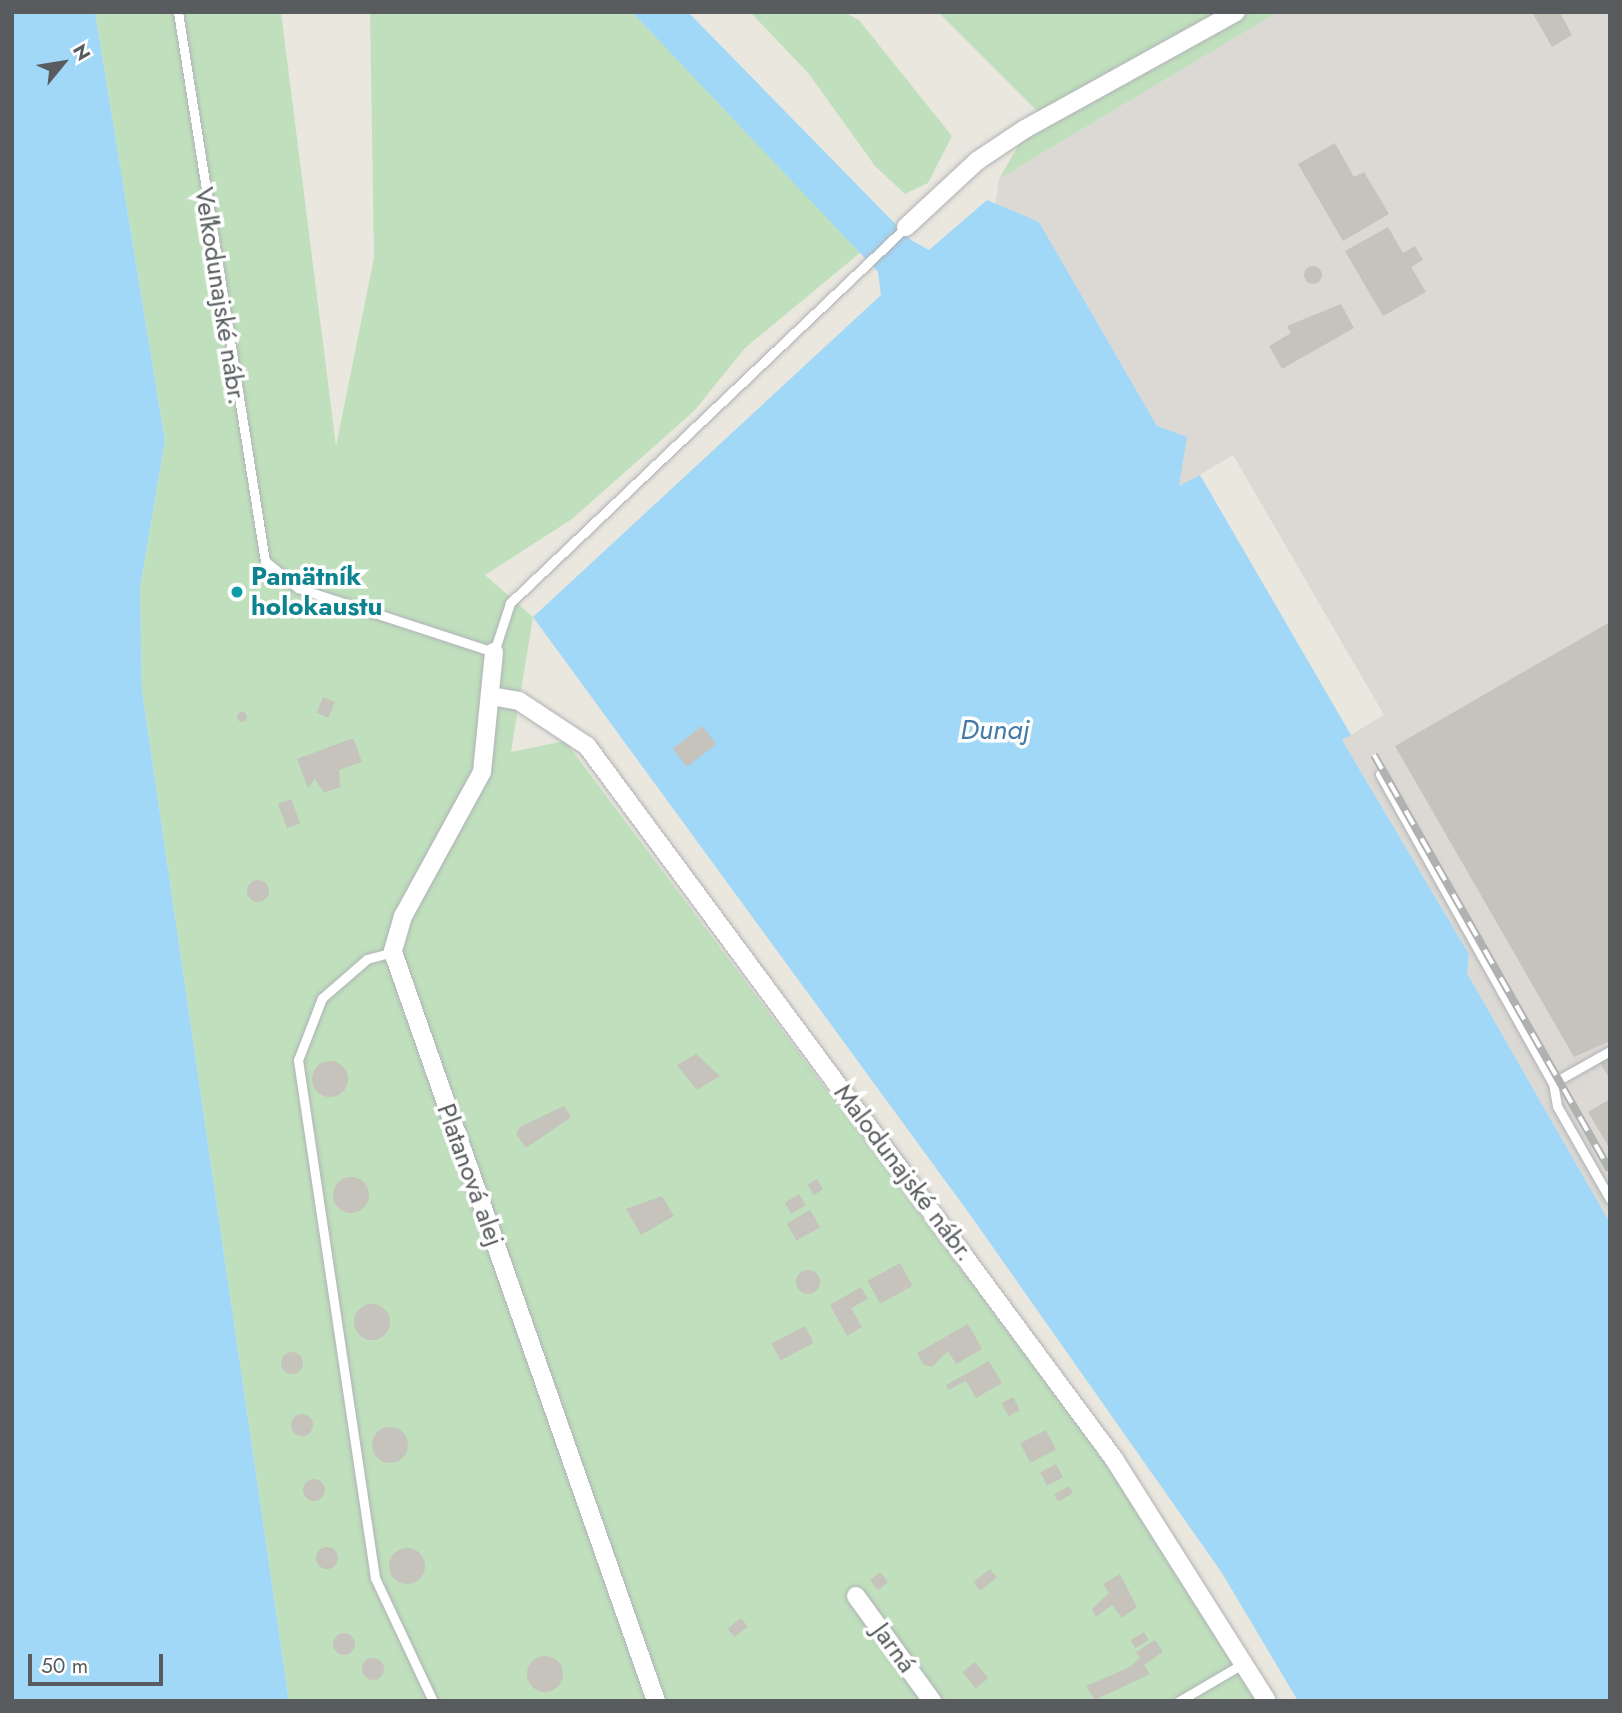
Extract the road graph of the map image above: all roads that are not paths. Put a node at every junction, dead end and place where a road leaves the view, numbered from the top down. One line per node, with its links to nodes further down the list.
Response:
1 (178, 12): 4 (lane, Veľkodunajské nábr.)
2 (1236, 12): 3 (street)
3 (906, 227): 4 (lane)
4 (494, 652): 5 (street)
5 (491, 696): 7 (street); 12 (street, Malodunajské nábr.)
6 (1380, 775): 9 (lane)
7 (393, 952): 13 (lane); 14 (street, Platanová alej)
8 (1610, 1051): 9 (lane)
9 (1553, 1083): 10 (lane)
10 (1610, 1199)
11 (856, 1595): 15 (street, Jarná)
12 (1244, 1663): 16 (lane); 17 (street, Malodunajské nábr.)
13 (433, 1701)
14 (656, 1701)
15 (932, 1701)
16 (1179, 1701)
17 (1267, 1701)

